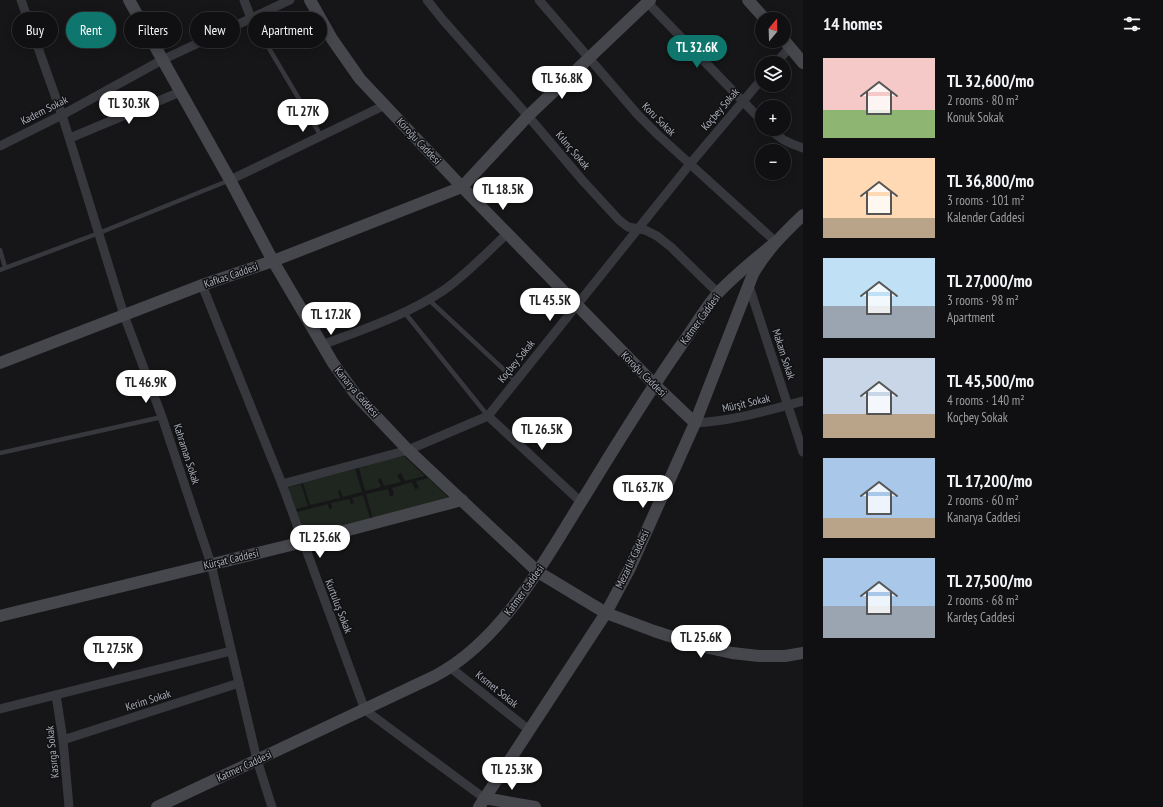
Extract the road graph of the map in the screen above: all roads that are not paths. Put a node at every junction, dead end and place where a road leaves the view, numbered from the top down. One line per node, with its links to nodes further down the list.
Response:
1 (21, 0): 23 (street, Kahraman Sokak)
2 (129, 0): 17 (street, Kanarya Caddesi)
3 (244, 0): 10 (street)
4 (290, 0): 11 (street, Kadem Sokak)
5 (310, 0): 22 (street, Köroğu Caddesi)
6 (427, 0): 25 (street, Kılınç Sokak)
7 (539, 0): 16 (street, Koru Sokak)
8 (748, 0): 12 (street)
9 (648, 1): 16 (street); 21 (street)
10 (249, 12)
11 (264, 12)
12 (759, 12)
13 (248, 19): 17 (street, Kadem Sokak)
14 (269, 48): 26 (lane)
15 (790, 48): 18 (street)
16 (589, 58): 25 (street); 31 (street, Koru Sokak)
17 (162, 60): 20 (street, Kanarya Caddesi); 23 (street, Kadem Sokak)
18 (803, 63)
19 (755, 87): 21 (street, Koçbey Sokak)
20 (180, 92): 28 (street); 32 (street, Kanarya Caddesi)
21 (743, 101): 24 (street); 31 (street, Koçbey Sokak)
22 (385, 105): 26 (street); 33 (street, Köroğu Caddesi)
23 (62, 114): 28 (street, Kahraman Sokak); 29 (street, Kadem Sokak)
24 (755, 114)
25 (528, 116): 33 (street); 35 (street, Kılınç Sokak)
26 (321, 136): 32 (street)
27 (778, 136): 30 (street)
28 (70, 138): 36 (street, Kahraman Sokak)
29 (0, 146)
30 (803, 148)
31 (690, 164): 35 (street, Koçbey Sokak); 38 (street, Koru Sokak)
32 (230, 180): 36 (lane); 40 (street, Kanarya Caddesi)
33 (462, 187): 37 (street, Köroğu Caddesi); 40 (street, Kafkas Caddesi)
34 (803, 215): 38 (street, Mezarlık Caddesi)
35 (638, 228): 45 (street, Kılınç Sokak); 47 (street, Koçbey Sokak)
36 (99, 233): 41 (lane); 49 (street, Kahraman Sokak)
37 (508, 233): 46 (street); 47 (street, Köroğu Caddesi)
38 (776, 242): 44 (street, Mezarlık Caddesi); 45 (street, Katmer Caddesi)
39 (0, 250): 41 (lane)
40 (273, 261): 43 (street, Kafkas Caddesi); 50 (street, Kanarya Caddesi)
41 (6, 268): 42 (lane)
42 (0, 270)
43 (202, 285): 49 (street, Kafkas Caddesi); 62 (street, Kurtuluş Sokak)
44 (749, 286): 55 (street, Makam Sokak); 58 (street, Mezarlık Caddesi)
45 (718, 293): 53 (street, Katmer Caddesi)
46 (428, 299): 48 (street); 52 (lane)
47 (577, 304): 52 (street, Koçbey Sokak); 53 (street, Köroğu Caddesi)
48 (405, 313): 50 (street); 56 (lane)
49 (124, 315): 51 (street, Kafkas Caddesi); 57 (street, Kahraman Sokak)
50 (322, 345): 59 (street, Kanarya Caddesi)
51 (0, 363)
52 (516, 381): 56 (street, Koçbey Sokak)
53 (654, 384): 58 (street, Köroğu Caddesi); 64 (street, Katmer Caddesi)
54 (803, 401): 55 (street, Mürşit Sokak)
55 (788, 405): 58 (street, Mürşit Sokak); 60 (street, Makam Sokak)
56 (488, 416): 59 (street, Koçbey Sokak); 64 (street)
57 (162, 417): 61 (lane); 66 (street, Kahraman Sokak)
58 (695, 423): 68 (street, Mezarlık Caddesi)
59 (408, 450): 62 (street, Koçbey Sokak); 63 (street, Kanarya Caddesi)
60 (803, 452)
61 (0, 454)
62 (282, 484): 65 (street, Kurtuluş Sokak)
63 (462, 500): 65 (street, Kürşat Caddesi); 67 (street, Kanarya Caddesi)
64 (581, 502): 67 (street, Katmer Caddesi)
65 (303, 542): 66 (street, Kürşat Caddesi); 76 (street, Kurtuluş Sokak)
66 (211, 564): 69 (street, Kürşat Caddesi); 70 (street, Kahraman Sokak)
67 (538, 572): 68 (street, Kanarya Caddesi); 72 (street, Katmer Caddesi)
68 (606, 613): 71 (street, Kanarya Caddesi); 77 (street, Mezarlık Caddesi)
69 (0, 616)
70 (231, 651): 73 (street, Kahraman Sokak); 74 (street)
71 (803, 654)
72 (451, 668): 76 (street, Katmer Caddesi); 77 (street, Kısmet Sokak)
73 (239, 683): 78 (street, Kerim Sokak); 79 (street, Kahraman Sokak)
74 (56, 695): 75 (street); 78 (street, Kasırga Sokak)
75 (0, 709)
76 (365, 710): 79 (street, Katmer Caddesi); 80 (street)
77 (529, 730): 80 (street, Mezarlık Caddesi)
78 (63, 740): 81 (street, Kasırga Sokak)
79 (257, 760): 82 (street, Katmer Caddesi); 83 (street, Kahraman Sokak)
80 (481, 802): 84 (street)
81 (69, 807)
82 (156, 807)
83 (272, 807)
84 (536, 807)

